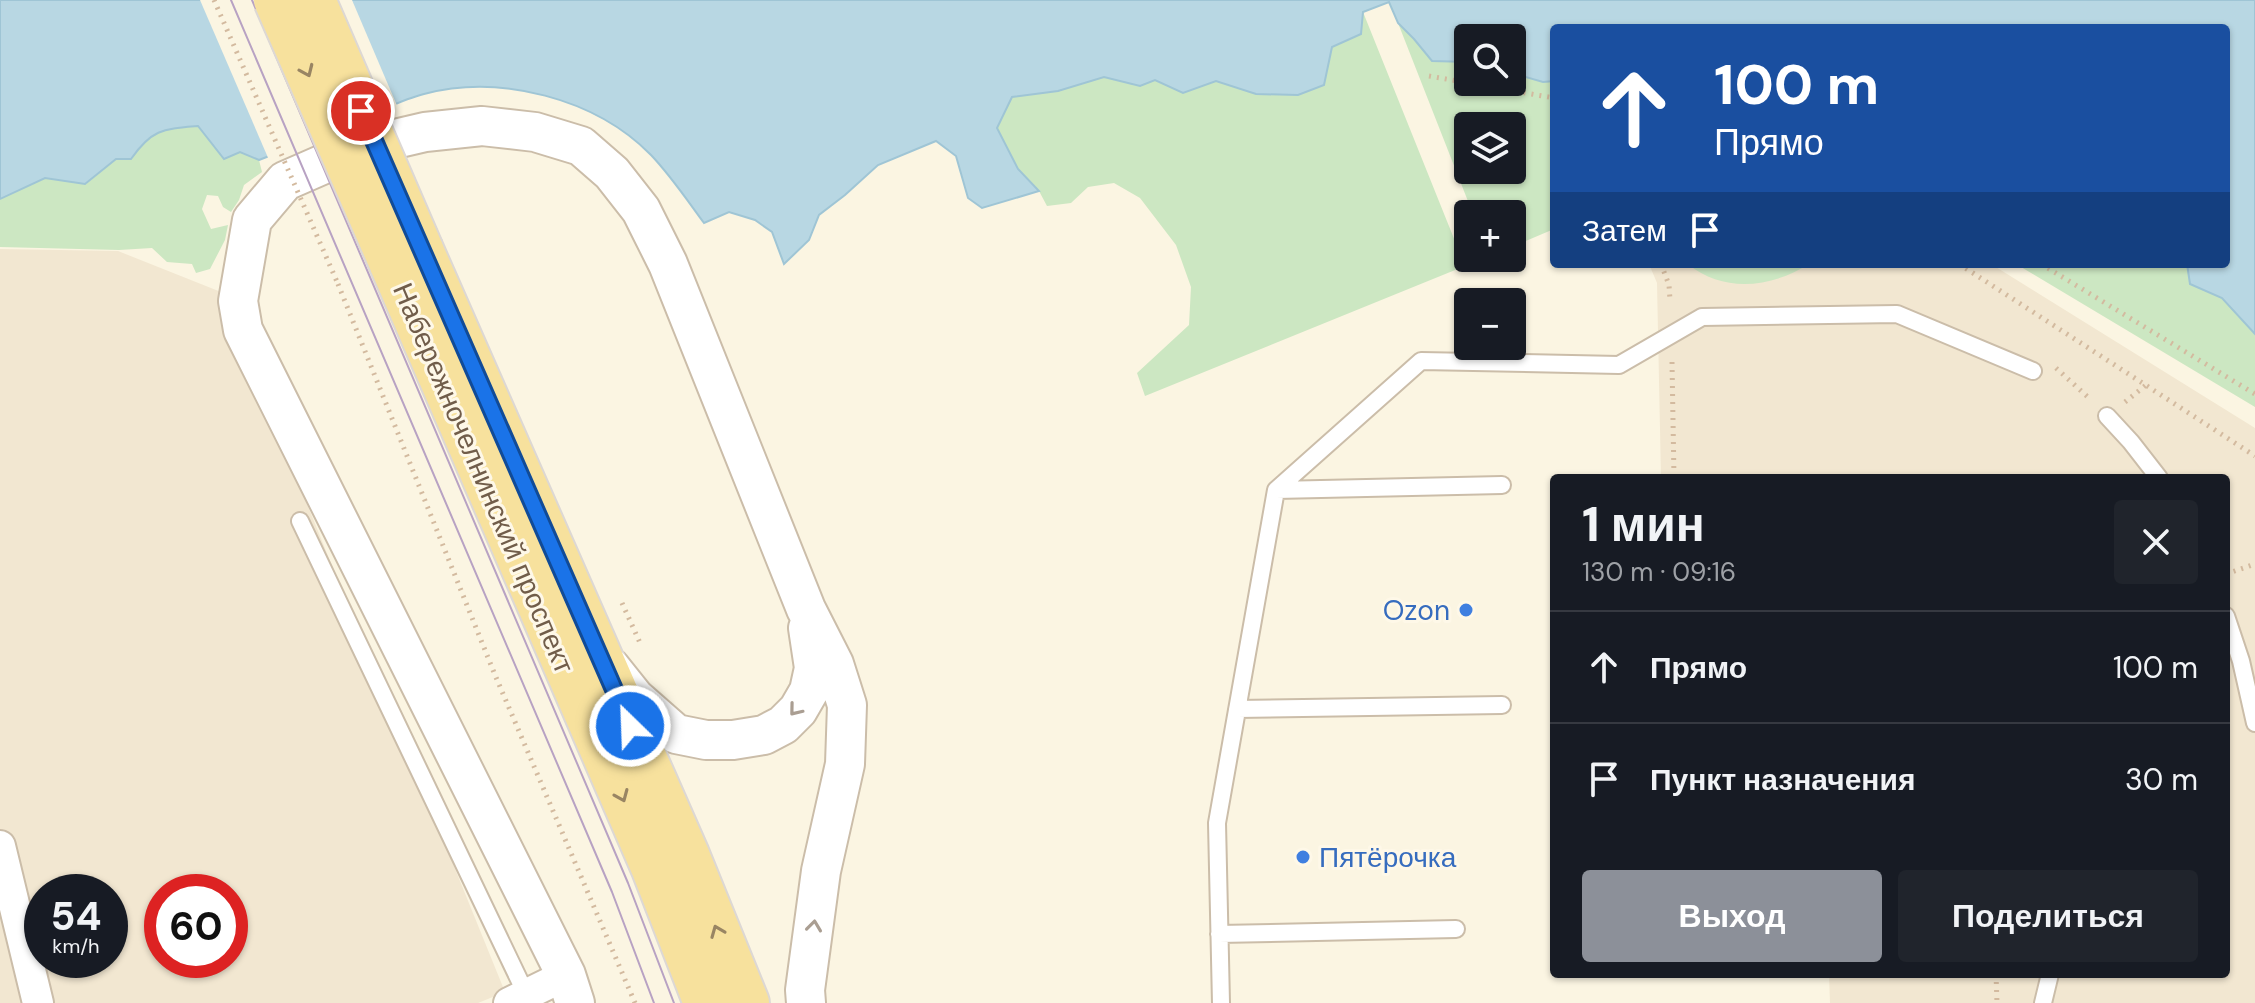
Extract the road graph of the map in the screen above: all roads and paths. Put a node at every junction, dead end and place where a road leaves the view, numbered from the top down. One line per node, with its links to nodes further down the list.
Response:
1 (214, 0): 36 (path, bridge)
2 (276, 0): 6 (main road, one-way to 6, bridge)
3 (313, 0): 6 (main road, bridge)
4 (1429, 76): 5 (path)
5 (1550, 97)
6 (406, 256): 23 (main road, Набережночелнинский проспект); 37 (main road, Набережночелнинский проспект, one-way to 37)
7 (1663, 268): 10 (path)
8 (1965, 268): 14 (path)
9 (2048, 268): 12 (path)
10 (1670, 300)
11 (2033, 371): 17 (lane)
12 (2255, 394)
13 (2107, 416): 15 (lane)
14 (2255, 456)
15 (2156, 474)
16 (1502, 485): 17 (lane)
17 (1276, 490): 25 (lane)
18 (300, 521): 33 (lane)
19 (2255, 564): 20 (path)
20 (2230, 573)
21 (806, 609): 23 (street, one-way to 23); 32 (street); 34 (street, one-way to 21)
22 (2230, 628): 26 (lane)
23 (596, 649): 38 (main road, Набережночелнинский проспект, one-way to 23)
24 (1502, 705): 25 (lane)
25 (1237, 709): 29 (lane)
26 (2255, 723)
27 (0, 846): 35 (street)
28 (1456, 929): 29 (lane)
29 (1219, 934): 39 (lane)
30 (1996, 978): 40 (path)
31 (2049, 978): 41 (lane)
32 (570, 989): 33 (street)
33 (518, 999)
34 (808, 999)
35 (38, 1003)
36 (635, 1003)
37 (706, 1003)
38 (747, 1003)
39 (1221, 1003)
40 (1997, 1003)
41 (2043, 1003)

